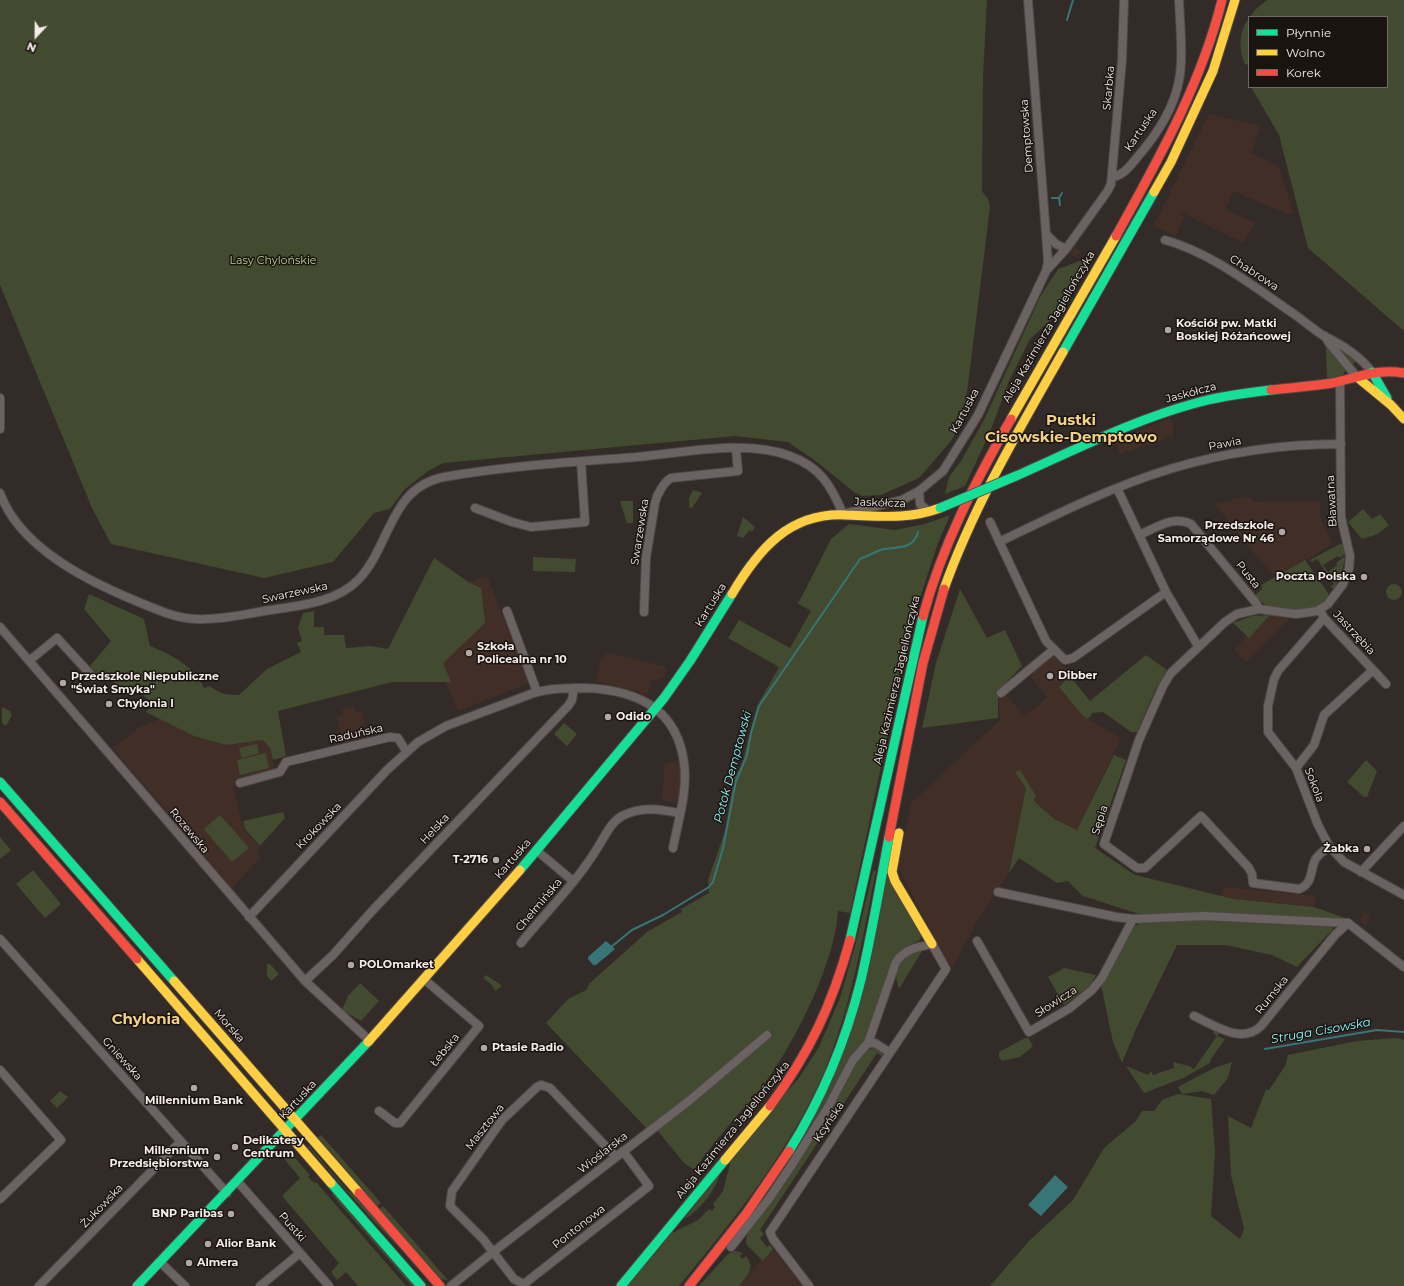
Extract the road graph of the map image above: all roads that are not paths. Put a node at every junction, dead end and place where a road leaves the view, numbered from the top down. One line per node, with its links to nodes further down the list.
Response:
1 (1028, 0): 7 (street, Demptowska)
2 (1124, 0): 6 (street, Skarbka)
3 (1179, 0): 6 (street, Kartuska)
4 (1222, 0): 102 (main road, Aleja Kazimierza Jagiellończyka)
5 (1235, 0): 50 (main road, Aleja Kazimierza Jagiellończyka)
6 (1113, 178): 9 (street, Kartuska)
7 (1046, 234): 9 (street); 10 (street, Demptowska)
8 (1165, 240): 11 (street, Chabrowa)
9 (1066, 249): 10 (street, Kartuska)
10 (1046, 271): 24 (street, Kartuska)
11 (1325, 336): 12 (street, Chabrowa); 14 (street, Chabrowa)
12 (1372, 372): 13 (main road, Jaskółcza); 14 (main road, Jaskółcza); 17 (main road, Chabrowa)
13 (1404, 374)
14 (1357, 377): 15 (main road, Jaskółcza); 17 (main road, Chabrowa)
15 (1340, 381): 20 (street, Bławatna); 27 (main road, Jaskółcza, bridge)
16 (0, 398): 19 (street)
17 (1391, 405): 18 (main road, Chabrowa)
18 (1404, 419)
19 (0, 429)
20 (1341, 444): 23 (street, Pawia); 34 (street, Bławatna)
21 (736, 449): 22 (street, Swarzewska); 28 (street, Swarzewska); 36 (street, Swarzewska)
22 (581, 462): 25 (street, Swarzewska); 26 (street)
23 (1117, 488): 30 (street); 31 (street, Pawia)
24 (920, 491): 27 (street); 28 (street, Kartuska)
25 (0, 493)
26 (475, 508)
27 (929, 512): 28 (main road, Jaskółcza)
28 (843, 514): 48 (main road, Kartuska)
29 (990, 522): 31 (street)
30 (1139, 535): 32 (street); 33 (street, Pusta)
31 (999, 542): 40 (street)
32 (1166, 592): 39 (street); 40 (street)
33 (1259, 609): 34 (street, Sępia); 39 (street, Sępia)
34 (1321, 609): 37 (street, Jastrzębia)
35 (507, 612): 46 (street)
36 (644, 612)
37 (1324, 618): 42 (street, Jastrzębia); 51 (street, Sokola)
38 (0, 627): 41 (street, Rozewska)
39 (1198, 646): 57 (street, Sępia)
40 (1053, 650): 47 (street)
41 (29, 661): 43 (street); 64 (street, Rozewska)
42 (1373, 670): 44 (street, Jastrzębia); 51 (street, Jastrzębia)
43 (93, 677)
44 (1386, 684)
45 (574, 688): 46 (street); 48 (street); 72 (street, Helska)
46 (537, 692): 49 (street)
47 (1001, 693)
48 (656, 709): 55 (street); 59 (main road, Kartuska)
49 (406, 751): 53 (street, Raduńska); 64 (street, Krokowska)
50 (903, 759): 70 (main road); 93 (main road, Aleja Kazimierza Jagiellończyka)
51 (1296, 768): 57 (street, Sokola)
52 (0, 782): 81 (main road, Morska)
53 (240, 783)
54 (0, 802): 82 (main road)
55 (679, 812): 58 (street); 61 (street, Chełmińska)
56 (1404, 826): 60 (street)
57 (1329, 846): 60 (street, Sokola)
58 (673, 848)
59 (536, 850): 61 (street, Chełmińska); 73 (main road, Kartuska)
60 (1361, 872): 63 (street, Sokola)
61 (573, 881): 69 (street, Chełmińska)
62 (998, 892): 65 (street)
63 (1404, 894)
64 (248, 917): 72 (street, Rozewska)
65 (1133, 919): 66 (street); 68 (street, Słowicza)
66 (1348, 923): 71 (street); 74 (street, Rumska)
67 (0, 939): 83 (street, Gniewska)
68 (977, 941)
69 (521, 943)
70 (932, 944): 77 (street); 78 (street, Kcyńska)
71 (1404, 967)
72 (305, 980): 76 (street, Rozewska)
73 (426, 980): 76 (main road, Kartuska); 80 (street, Łebska)
74 (1194, 1016)
75 (767, 1035): 84 (street, Wioślarska)
76 (370, 1041): 81 (main road, Kartuska)
77 (868, 1043): 78 (street); 89 (street)
78 (889, 1052): 104 (street, Kcyńska)
79 (0, 1070): 88 (street)
80 (379, 1111)
81 (296, 1121): 82 (main road, Kartuska); 100 (main road, Morska)
82 (287, 1131): 86 (main road, Kartuska); 99 (main road)
83 (181, 1141): 87 (street, Gniewska); 94 (street, Żukowska)
84 (623, 1151): 85 (street, Wioślarska); 90 (street, Pontonowa)
85 (616, 1157): 90 (street, Wioślarska); 90 (street, Masztowa)
86 (238, 1182): 87 (main road, Kartuska); 91 (street, Pustki)
87 (227, 1193): 92 (main road, Kartuska)
88 (0, 1199)
89 (731, 1247): 93 (main road)
90 (493, 1252): 101 (street, Wioślarska)
91 (300, 1253): 97 (street); 98 (street, Pustki)
92 (160, 1262): 95 (main road, Kartuska); 96 (street)
93 (697, 1276): 103 (main road, Aleja Kazimierza Jagiellończyka)
94 (39, 1286)
95 (137, 1286)
96 (185, 1286)
97 (260, 1286)
98 (329, 1286)
99 (421, 1286)
100 (440, 1286)
101 (451, 1286)
102 (621, 1286)
103 (689, 1286)
104 (809, 1286)

